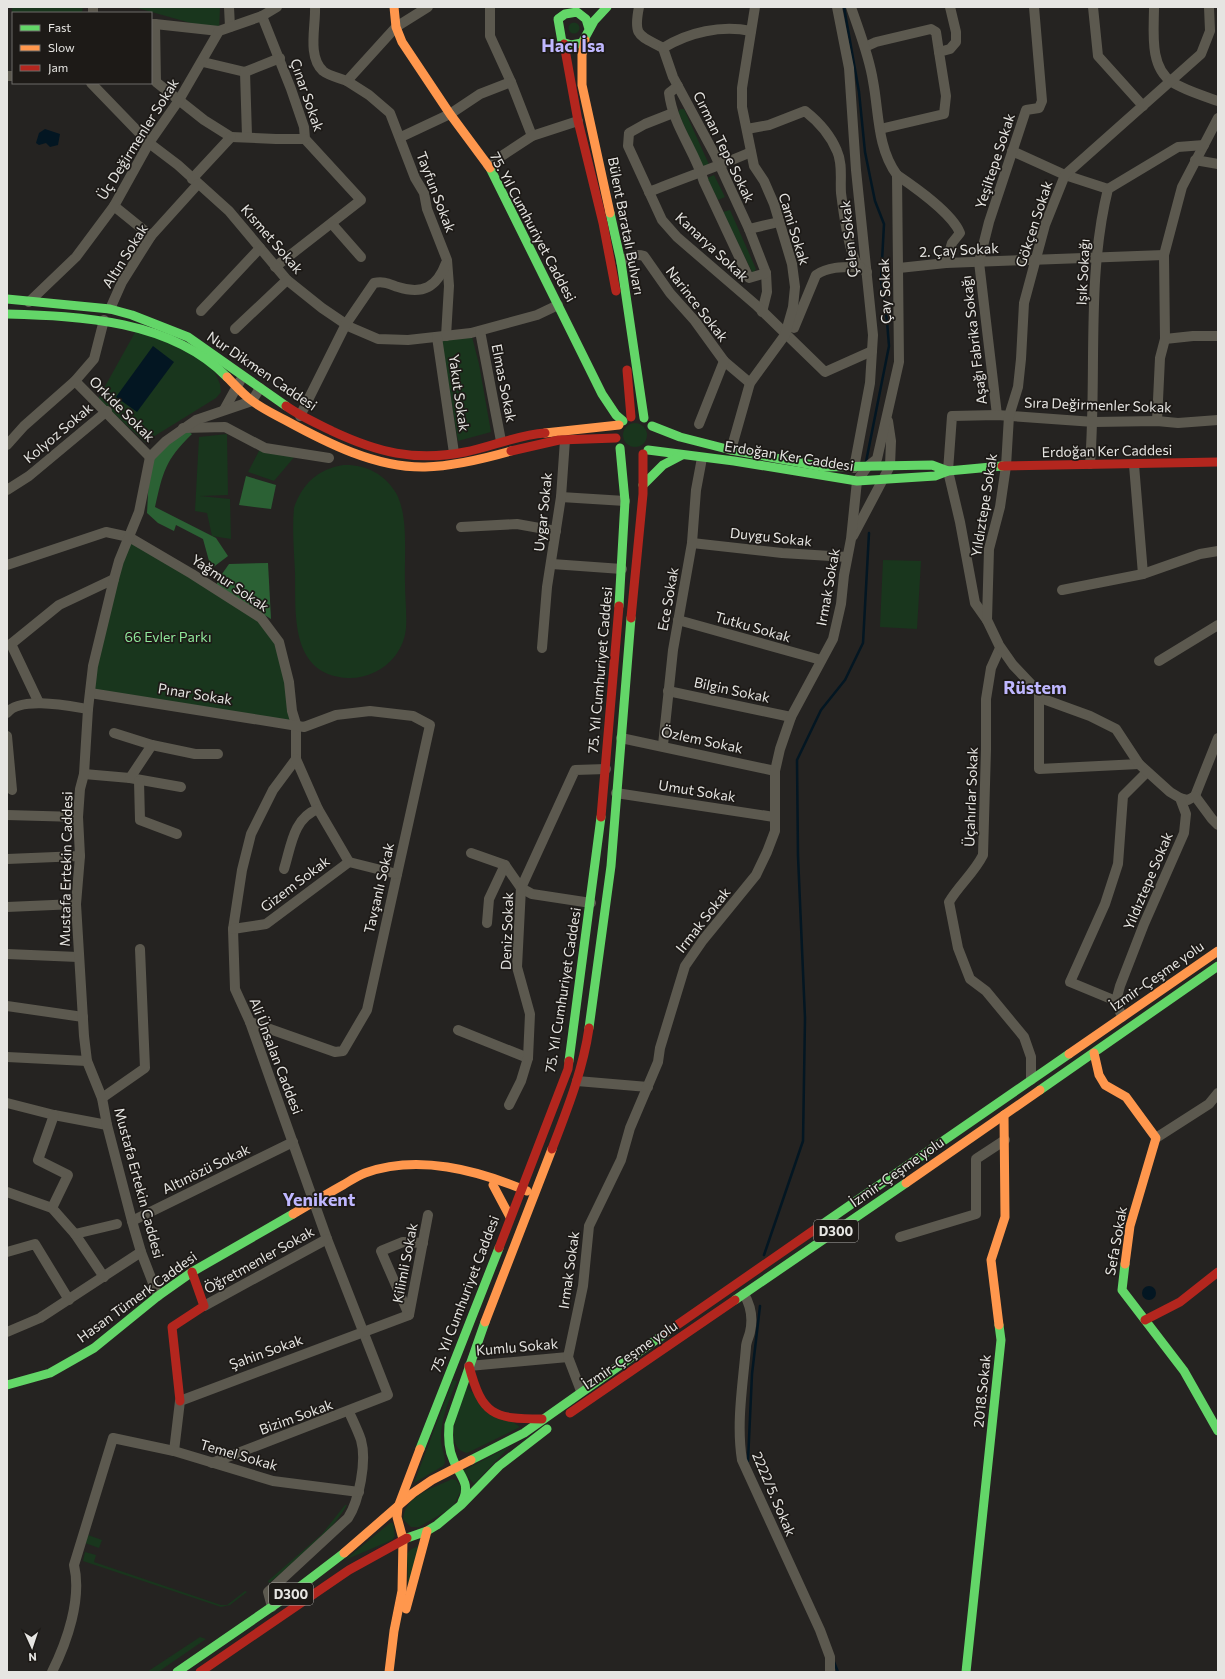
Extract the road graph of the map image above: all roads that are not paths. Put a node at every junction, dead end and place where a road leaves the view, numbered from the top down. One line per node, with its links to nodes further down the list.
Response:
1 (229, 7): 23 (street)
2 (277, 7): 20 (street)
3 (315, 7): 36 (street, Tayfun Sokak)
4 (394, 7): 24 (main road, 75. Yıl Cumhuriyet Caddesi)
5 (428, 7): 24 (street)
6 (490, 7): 37 (street)
7 (556, 7): 21 (main road, Bülent Baratalı Bulvarı)
8 (598, 7): 19 (main road)
9 (607, 7): 25 (main road, Bülent Baratalı Bulvarı)
10 (639, 7): 31 (street)
11 (755, 7): 27 (street, Cami Sokak)
12 (836, 7): 84 (street, Çelen Sokak)
13 (851, 7): 30 (street)
14 (950, 7): 32 (street)
15 (1034, 7): 57 (street, Yeşiltepe Sokak)
16 (1093, 7): 43 (street)
17 (1154, 7): 38 (street)
18 (1209, 7): 38 (street, Gökçen Sokak)
19 (575, 11): 21 (main road); 25 (main road)
20 (262, 16): 23 (street); 33 (street, Çınar Sokak)
21 (558, 19): 29 (main road, Bülent Baratalı Bulvarı)
22 (153, 24): 26 (street); 41 (street)
23 (230, 27): 26 (street)
24 (396, 27): 36 (street); 45 (main road, 75. Yıl Cumhuriyet Caddesi)
25 (589, 29): 28 (main road, Bülent Baratalı Bulvarı)
26 (219, 31): 34 (street, Üç Değirmenler Sokak)
27 (751, 31): 31 (street); 48 (street, Cami Sokak)
28 (585, 40): 29 (main road); 80 (main road, Bülent Baratalı Bulvarı)
29 (564, 44): 47 (main road, Bülent Baratalı Bulvarı)
30 (865, 47): 32 (street); 49 (street)
31 (663, 48): 40 (street, Cırman Tepe Sokak)
32 (939, 52): 49 (street)
33 (280, 58): 35 (street); 54 (street, Çınar Sokak)
34 (203, 62): 35 (street); 41 (street, Üç Değirmenler Sokak)
35 (245, 72): 50 (street)
36 (347, 81): 53 (street, Tayfun Sokak)
37 (511, 82): 45 (street); 51 (street)
38 (1172, 82): 42 (street); 43 (street, Gökçen Sokak)
39 (92, 84): 55 (street, Kısmet Sokak)
40 (678, 86): 44 (street); 62 (street, Cırman Tepe Sokak)
41 (179, 100): 52 (street); 55 (street, Üç Değirmenler Sokak)
42 (1218, 101)
43 (1143, 106): 65 (street, Gökçen Sokak)
44 (673, 113): 63 (street); 68 (street, Kanarya Sokak)
45 (450, 114): 53 (street); 61 (main road, 75. Yıl Cumhuriyet Caddesi)
46 (1218, 118): 56 (street)
47 (578, 121): 51 (street); 119 (main road, Bülent Baratalı Bulvarı)
48 (747, 129): 58 (street, Cami Sokak); 84 (street)
49 (880, 129): 64 (street)
50 (247, 136): 52 (street); 54 (street)
51 (532, 136): 61 (street)
52 (231, 137): 66 (street, Altın Sokak)
53 (401, 137): 78 (street, Tayfun Sokak)
54 (305, 139): 71 (street, Çınar Sokak)
55 (149, 143): 66 (street, Kısmet Sokak); 69 (street, Üç Değirmenler Sokak)
56 (1204, 145): 59 (street); 67 (street)
57 (1012, 151): 65 (street); 81 (street, Yeşiltepe Sokak)
58 (751, 152): 62 (street); 70 (street, Cami Sokak)
59 (1195, 160): 60 (street); 75 (street)
60 (1218, 164)
61 (488, 166): 90 (main road, 75. Yıl Cumhuriyet Caddesi)
62 (719, 166): 63 (street); 72 (street, Cırman Tepe Sokak)
63 (701, 171): 68 (street); 86 (street)
64 (897, 175): 82 (street); 85 (street, Çay Sokak)
65 (1065, 175): 67 (street); 79 (street, Gökçen Sokak)
66 (195, 182): 73 (street, Altın Sokak); 74 (street, Kısmet Sokak)
67 (1108, 189): 77 (street, Işık Sokağı)
68 (649, 192): 93 (street, Kanarya Sokak)
69 (114, 206): 73 (street); 89 (street, Üç Değirmenler Sokak)
70 (779, 222): 72 (street); 101 (street, Cami Sokak)
71 (332, 224): 76 (street); 83 (street)
72 (749, 229): 86 (street, Cırman Tepe Sokak)
73 (151, 236): 91 (street, Altın Sokak)
74 (260, 248): 83 (street, Kısmet Sokak); 92 (street)
75 (1164, 255): 77 (street, 2. Çay Sokak); 102 (street)
76 (361, 257)
77 (1096, 258): 79 (street, 2. Çay Sokak); 121 (street, Işık Sokağı)
78 (447, 260): 96 (street); 100 (street, Tayfun Sokak)
79 (1035, 261): 81 (street, 2. Çay Sokak); 115 (street, Gökçen Sokak)
80 (621, 262): 104 (street, Narince Sokak); 116 (main road, Bülent Baratalı Bulvarı)
81 (979, 262): 82 (street, 2. Çay Sokak); 113 (street, Aşağı Fabrika Sokağı)
82 (946, 263): 85 (street, 2. Çay Sokak)
83 (275, 267): 87 (street, Kısmet Sokak)
84 (861, 267): 101 (street); 103 (street, Çelen Sokak)
85 (899, 268): 117 (street, Çay Sokak)
86 (766, 273): 93 (street, Cırman Tepe Sokak)
87 (288, 280): 96 (street, Kısmet Sokak); 97 (street)
88 (7, 299): 89 (main road, Nur Dikmen Caddesi)
89 (29, 302): 91 (main road, Nur Dikmen Caddesi)
90 (558, 306): 98 (street, Kısmet Sokak); 119 (main road, 75. Yıl Cumhuriyet Caddesi)
91 (110, 309): 105 (main road, Nur Dikmen Caddesi)
92 (201, 311)
93 (762, 312): 101 (street, Kanarya Sokak)
94 (7, 314): 95 (main road, Nur Dikmen Caddesi)
95 (104, 320): 106 (street); 108 (main road, Nur Dikmen Caddesi)
96 (346, 324): 100 (street, Kısmet Sokak); 114 (street)
97 (235, 329)
98 (480, 330): 100 (street, Kısmet Sokak); 127 (street, Elmas Sokak)
99 (1218, 336): 102 (street)
100 (441, 337): 131 (street, Yakut Sokak)
101 (787, 337): 103 (street, Kanarya Sokak); 107 (street, Cami Sokak)
102 (1165, 339): 120 (street)
103 (872, 351): 143 (street, Çelen Sokak)
104 (724, 361): 107 (street, Narince Sokak); 122 (street)
105 (244, 376): 108 (street); 109 (main road, Nur Dikmen Caddesi)
106 (75, 381): 112 (street, Orkide Sokak); 128 (street)
107 (750, 383): 130 (street, Cami Sokak)
108 (236, 387): 110 (main road, Nur Dikmen Caddesi); 111 (street)
109 (260, 388): 110 (street); 114 (main road, Nur Dikmen Caddesi)
110 (252, 401): 111 (street); 126 (main road, Nur Dikmen Caddesi)
111 (224, 410): 124 (street)
112 (106, 411): 134 (street, Orkide Sokak); 148 (street, Kolyoz Sokak)
113 (997, 415): 115 (street, Sıra Değirmenler Sokak); 144 (street, Sıra Değirmenler Sokak)
114 (300, 416): 131 (main road, Nur Dikmen Caddesi)
115 (1010, 416): 121 (street, Sıra Değirmenler Sokak); 141 (street, Yıldıztepe Sokak)
116 (644, 418): 119 (main road); 123 (main road)
117 (887, 419): 140 (street); 142 (street, Çay Sokak)
118 (1218, 420): 120 (street, Sıra Değirmenler Sokak)
119 (624, 421): 125 (main road); 127 (main road, Nur Dikmen Caddesi)
120 (1157, 421): 121 (street, Sıra Değirmenler Sokak)
121 (1094, 422): 138 (street, Işık Sokağı)
122 (699, 424)
123 (652, 426): 130 (main road, Erdoğan Ker Caddesi); 132 (main road)
124 (184, 428): 134 (street); 135 (street)
125 (616, 438): 126 (main road, Nur Dikmen Caddesi); 129 (main road)
126 (565, 440): 149 (street, Uygar Sokak)
127 (501, 441): 131 (main road, Nur Dikmen Caddesi)
128 (7, 445)
129 (620, 448): 132 (main road); 150 (main road, 75. Yıl Cumhuriyet Caddesi)
130 (731, 450): 143 (main road, Erdoğan Ker Caddesi)
131 (454, 453)
132 (639, 453): 133 (main road, Erdoğan Ker Caddesi); 147 (main road, 75. Yıl Cumhuriyet Caddesi)
133 (682, 455): 136 (main road, Erdoğan Ker Caddesi); 147 (main road)
134 (150, 457): 153 (street, Mustafa Ertekin Caddesi)
135 (329, 458)
136 (702, 458): 146 (main road, Erdoğan Ker Caddesi); 155 (street, Ece Sokak)
137 (1218, 462): 139 (main road, Erdoğan Ker Caddesi)
138 (1090, 464): 139 (main road, Erdoğan Ker Caddesi); 141 (main road, Erdoğan Ker Caddesi)
139 (1134, 465): 161 (street)
140 (890, 466): 142 (main road, Erdoğan Ker Caddesi); 144 (main road, Erdoğan Ker Caddesi); 145 (street)
141 (1006, 466): 144 (main road, Erdoğan Ker Caddesi); 165 (street, Yıldıztepe Sokak)
142 (867, 467): 143 (main road, Erdoğan Ker Caddesi); 146 (street, Çay Sokak)
143 (854, 468)
144 (948, 471): 145 (main road, Erdoğan Ker Caddesi); 165 (street)
145 (885, 478): 146 (main road, Erdoğan Ker Caddesi); 154 (street)
146 (857, 481): 154 (street)
147 (643, 485): 182 (main road, 75. Yıl Cumhuriyet Caddesi)
148 (7, 490)
149 (561, 497): 150 (street); 152 (street, Uygar Sokak)
150 (624, 501): 160 (main road, 75. Yıl Cumhuriyet Caddesi)
151 (461, 527): 152 (street)
152 (556, 531): 158 (street, Uygar Sokak)
153 (128, 537): 159 (street, Yağmur Sokak); 162 (street, Mustafa Ertekin Caddesi); 178 (street, Yağmur Sokak)
154 (851, 540): 157 (street, Irmak Sokak)
155 (692, 543): 157 (street, Duygu Sokak); 164 (street, Ece Sokak)
156 (1218, 551): 161 (street)
157 (847, 557): 169 (street, Irmak Sokak)
158 (552, 564): 160 (street, Uygar Sokak); 167 (street)
159 (7, 565)
160 (622, 569): 189 (main road, 75. Yıl Cumhuriyet Caddesi)
161 (1143, 574): 163 (street)
162 (114, 580): 173 (street, Mustafa Ertekin Caddesi); 174 (street)
163 (1062, 590)
164 (678, 620): 169 (street, Tutku Sokak); 171 (street, Ece Sokak)
165 (987, 620): 168 (street, Yıldıztepe Sokak)
166 (1218, 624): 170 (street)
167 (542, 648)
168 (1000, 648): 172 (street, Yıldıztepe Sokak); 233 (street, Üçahırlar Sokak)
169 (821, 660): 177 (street, Irmak Sokak)
170 (1159, 661)
171 (668, 691): 177 (street, Bilgin Sokak); 185 (street, Ece Sokak)
172 (1039, 692): 188 (street, Yıldıztepe Sokak); 188 (street)
173 (90, 693): 175 (street, Mustafa Ertekin Caddesi); 178 (street, Pınar Sokak)
174 (39, 703): 175 (street); 176 (street)
175 (88, 709): 192 (street, Mustafa Ertekin Caddesi)
176 (7, 713)
177 (791, 717): 190 (street, Irmak Sokak)
178 (296, 724): 179 (street, Pınar Sokak); 187 (street)
179 (430, 725): 211 (street, Tavşanlı Sokak)
180 (114, 733): 184 (street)
181 (7, 736): 195 (street)
182 (621, 738): 185 (street, Özlem Sokak); 196 (main road, 75. Yıl Cumhuriyet Caddesi)
183 (1218, 738): 197 (street)
184 (152, 745): 186 (street); 193 (street)
185 (663, 745): 190 (street, Özlem Sokak)
186 (218, 754)
187 (296, 759): 199 (street); 217 (street, Ali Ünsalan Caddesi)
188 (1139, 764): 191 (street, Yıldıztepe Sokak)
189 (606, 769): 212 (street, Deniz Sokak); 213 (main road, 75. Yıl Cumhuriyet Caddesi)
190 (775, 771): 202 (street, Irmak Sokak)
191 (1147, 772): 198 (street, Yıldıztepe Sokak); 223 (street)
192 (84, 774): 193 (street); 201 (street, Mustafa Ertekin Caddesi)
193 (135, 779): 194 (street); 204 (street)
194 (181, 787)
195 (12, 790)
196 (616, 793): 202 (street, Umut Sokak); 234 (main road, 75. Yıl Cumhuriyet Caddesi)
197 (1195, 796): 198 (street); 203 (street)
198 (1180, 798): 223 (street, Yıldıztepe Sokak)
199 (318, 810): 208 (street); 210 (street)
200 (7, 815): 201 (street)
201 (78, 817): 206 (street, Mustafa Ertekin Caddesi)
202 (774, 817): 235 (street, Irmak Sokak)
203 (1218, 825)
204 (177, 834)
205 (471, 853): 209 (street)
206 (80, 856): 207 (street); 214 (street, Mustafa Ertekin Caddesi)
207 (7, 859)
208 (349, 862): 211 (street); 217 (street, Gizem Sokak)
209 (505, 865): 212 (street); 216 (street)
210 (284, 869)
211 (397, 874): 227 (street, Tavşanlı Sokak)
212 (521, 888): 213 (street); 231 (street, Deniz Sokak)
213 (591, 903): 249 (main road, 75. Yıl Cumhuriyet Caddesi)
214 (76, 904): 215 (street); 221 (street, Mustafa Ertekin Caddesi)
215 (7, 907)
216 (487, 922)
217 (233, 929): 227 (street, Ali Ünsalan Caddesi)
218 (140, 949): 237 (street)
219 (1218, 951): 226 (main road, İzmir-Çeşme yolu / D300)
220 (7, 954): 221 (street)
221 (78, 957): 225 (street, Mustafa Ertekin Caddesi)
222 (1218, 966): 229 (main road, İzmir-Çeşme yolu / D300)
223 (1116, 1001): 226 (street)
224 (7, 1006): 225 (street)
225 (83, 1017): 232 (street, Mustafa Ertekin Caddesi)
226 (1122, 1017): 233 (main road, İzmir-Çeşme yolu / D300)
227 (250, 1022): 245 (street, Ali Ünsalan Caddesi)
228 (458, 1030): 231 (street)
229 (1094, 1053): 241 (main road, İzmir-Çeşme yolu / D300); 243 (main road)
230 (7, 1056): 232 (street)
231 (528, 1058): 239 (street, Deniz Sokak)
232 (87, 1061): 237 (street, Mustafa Ertekin Caddesi)
233 (1031, 1080): 278 (main road, İzmir-Çeşme yolu / D300)
234 (577, 1081): 235 (street); 250 (main road, 75. Yıl Cumhuriyet Caddesi)
235 (648, 1087): 275 (street, Irmak Sokak)
236 (1218, 1093): 243 (street)
237 (102, 1098): 242 (street, Mustafa Ertekin Caddesi)
238 (7, 1103): 240 (street)
239 (509, 1105)
240 (54, 1115): 242 (street); 253 (street)
241 (1004, 1115): 244 (main road, 2018.Sokak); 267 (main road, İzmir-Çeşme yolu / D300)
242 (107, 1125): 256 (street, Mustafa Ertekin Caddesi)
243 (1156, 1138): 272 (main road, Sefa Sokak)
244 (1005, 1140): 259 (street); 300 (main road, 2018.Sokak)
245 (293, 1142): 251 (street, Ali Ünsalan Caddesi); 256 (street, Altınözü Sokak)
246 (481, 1175): 247 (main road); 249 (main road, Hasan Tümerk Caddesi); 251 (main road, Hasan Tümerk Caddesi)
247 (493, 1185): 249 (main road); 255 (main road)
248 (7, 1192): 253 (street)
249 (519, 1193): 250 (main road); 252 (main road); 255 (main road, 75. Yıl Cumhuriyet Caddesi)
250 (535, 1194): 252 (main road, 75. Yıl Cumhuriyet Caddesi)
251 (315, 1201): 260 (street, Ali Ünsalan Caddesi); 264 (main road, Hasan Tümerk Caddesi)
252 (531, 1204): 276 (main road, 75. Yıl Cumhuriyet Caddesi)
253 (52, 1208): 258 (street)
254 (428, 1215): 261 (street, Kilimli Sokak)
255 (510, 1217): 289 (main road, 75. Yıl Cumhuriyet Caddesi)
256 (132, 1221): 263 (street, Mustafa Ertekin Caddesi)
257 (117, 1224): 258 (street)
258 (75, 1234): 266 (street)
259 (900, 1237)
260 (327, 1239): 270 (street, Öğretmenler Sokak); 274 (street, Ali Ünsalan Caddesi)
261 (423, 1243): 271 (street, Kilimli Sokak); 271 (street)
262 (7, 1252): 269 (street)
263 (141, 1252): 266 (street); 268 (street, Mustafa Ertekin Caddesi)
264 (192, 1272): 268 (main road, Hasan Tümerk Caddesi); 270 (main road)
265 (1218, 1272): 272 (main road)
266 (104, 1276): 269 (street)
267 (744, 1294): 288 (main road, İzmir-Çeşme yolu / D300); 299 (street, 2222/5. Sokak)
268 (158, 1296): 277 (main road, Hasan Tümerk Caddesi)
269 (68, 1300): 273 (street)
270 (204, 1306): 280 (main road)
271 (409, 1315): 274 (street, Kilimli Sokak)
272 (1145, 1320): 283 (main road, Sefa Sokak)
273 (7, 1332)
274 (363, 1332): 279 (street, Ali Ünsalan Caddesi); 280 (street, Şahin Sokak)
275 (568, 1357): 276 (street, Kumlu Sokak); 278 (street)
276 (469, 1366): 282 (main road); 286 (main road, 75. Yıl Cumhuriyet Caddesi)
277 (7, 1385)
278 (581, 1391): 282 (main road, İzmir-Çeşme yolu / D300)
279 (388, 1396): 281 (street, Bizim Sokak)
280 (180, 1401): 284 (street)
281 (349, 1412): 285 (street, Bizim Sokak); 287 (street)
282 (542, 1419): 286 (main road, İzmir-Çeşme yolu / D300)
283 (1218, 1431)
284 (174, 1451): 285 (street, Temel Sokak); 296 (street, Temel Sokak)
285 (212, 1463): 287 (street, Temel Sokak)
286 (456, 1468): 288 (main road, 75. Yıl Cumhuriyet Caddesi); 289 (main road, D300)
287 (359, 1492): 294 (street)
288 (461, 1505): 290 (main road, D300)
289 (398, 1507): 291 (main road); 294 (main road, D300)
290 (427, 1532): 291 (main road, D300); 295 (main road)
291 (403, 1539): 292 (main road, D300); 293 (main road)
292 (380, 1552): 293 (main road); 298 (main road, D300)
293 (402, 1561): 295 (main road)
294 (272, 1607): 297 (main road, D300)
295 (390, 1669)
296 (52, 1672)
297 (177, 1672)
298 (201, 1672)
299 (830, 1672)
300 (966, 1672)

